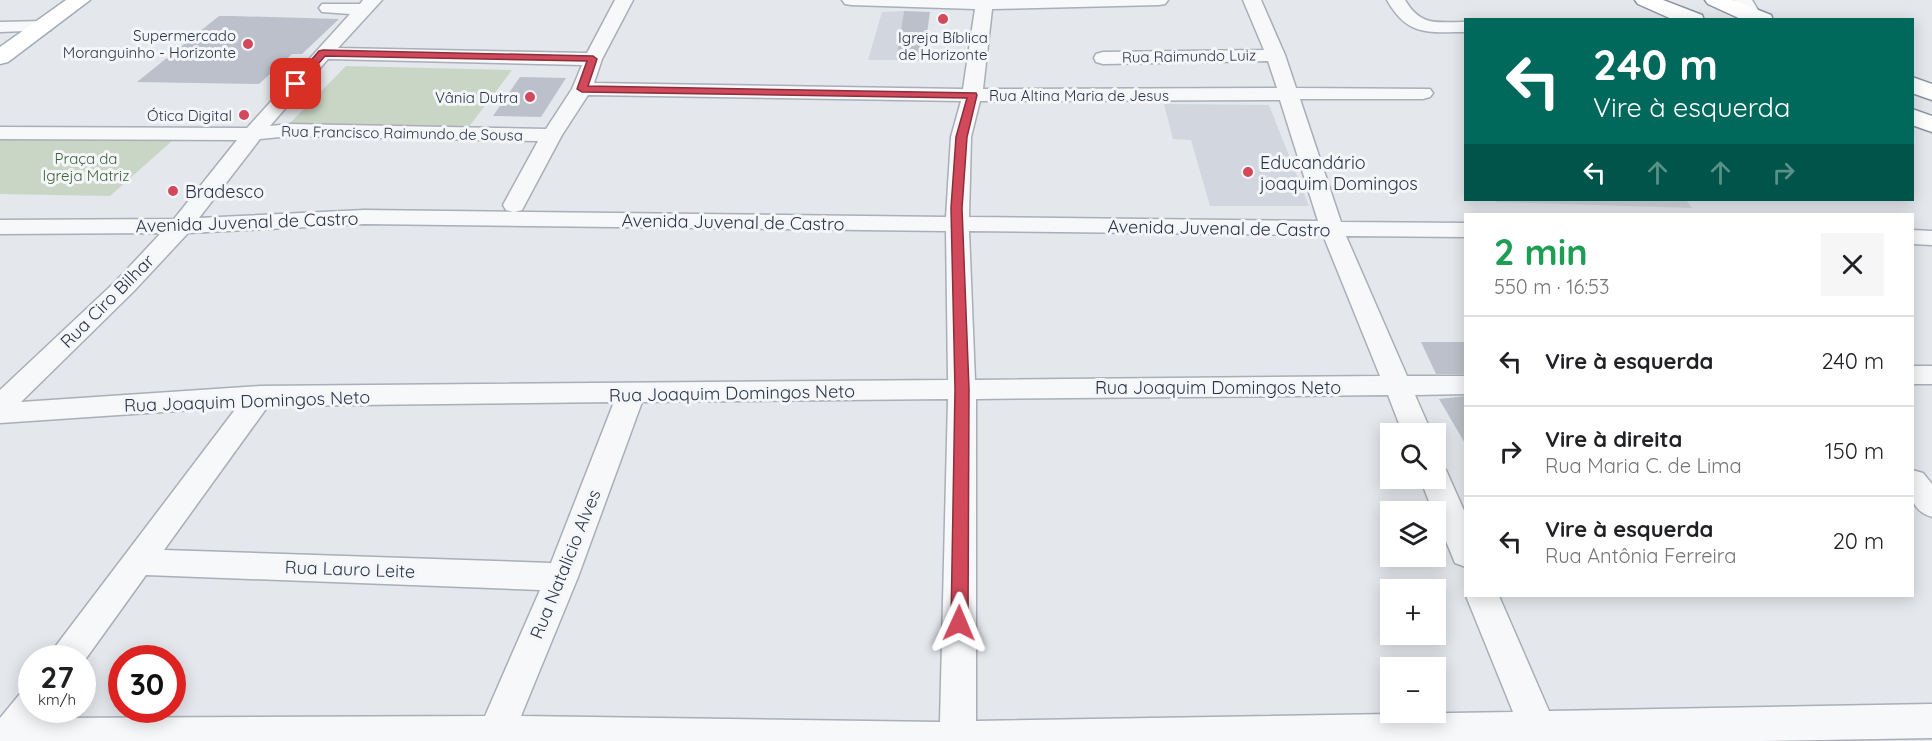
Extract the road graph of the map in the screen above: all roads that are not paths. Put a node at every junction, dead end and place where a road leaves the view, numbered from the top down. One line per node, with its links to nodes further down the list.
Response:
1 (53, 0): 16 (main road)
2 (80, 0): 16 (main road)
3 (624, 0): 21 (street)
4 (851, 0): 11 (street)
5 (1159, 0): 11 (street)
6 (1252, 0): 18 (street)
7 (1396, 0): 15 (street)
8 (1646, 0): 14 (main road)
9 (1714, 0): 13 (main road)
10 (369, 4): 12 (street); 17 (street, Rua Ciro Bilhar)
11 (984, 4): 27 (street)
12 (328, 8)
13 (1753, 11)
14 (1689, 18)
15 (1464, 27)
16 (14, 32): 19 (main road)
17 (323, 53): 21 (street); 31 (street, Rua Ciro Bilhar)
18 (1275, 55): 20 (street, Rua Raimundo Luiz); 24 (street)
19 (0, 57)
20 (1103, 58)
21 (593, 59): 23 (street)
22 (1914, 85): 26 (main road)
23 (582, 89): 27 (street, Rua Altina Maria de Jesus); 32 (street)
24 (1288, 93): 25 (street, Rua Altina Maria de Jesus); 27 (street, Rua Altina Maria de Jesus); 38 (street)
25 (1423, 93)
26 (1932, 93)
27 (972, 95): 37 (street)
28 (1914, 117): 29 (main road)
29 (1932, 124)
30 (0, 133): 31 (street, Rua Francisco Raimundo de Sousa)
31 (254, 134): 32 (street, Rua Francisco Raimundo de Sousa); 34 (street, Rua Ciro Bilhar)
32 (552, 135): 33 (street)
33 (514, 205): 34 (street, Avenida Juvenal de Castro); 37 (street, Avenida Juvenal de Castro)
34 (196, 208): 35 (street, Avenida Juvenal de Castro); 41 (street, Rua Ciro Bilhar)
35 (0, 210)
36 (1464, 215): 38 (street, Avenida Juvenal de Castro)
37 (957, 216): 38 (street, Avenida Juvenal de Castro); 41 (street, Avenida Juvenal de Castro); 50 (street)
38 (1329, 221): 43 (street, Avenida Juvenal de Castro); 49 (street)
39 (1914, 223): 40 (street)
40 (1932, 223)
41 (181, 226): 42 (street, Avenida Juvenal de Castro); 53 (street, Rua Ciro Bilhar)
42 (0, 227)
43 (1464, 230)
44 (1914, 237): 45 (street)
45 (1932, 238)
46 (1914, 375): 47 (street)
47 (1932, 375)
48 (1464, 385): 49 (street, Rua Joaquim Domingos Neto)
49 (1400, 387): 50 (street, Rua Joaquim Domingos Neto); 55 (street)
50 (962, 389): 51 (street, Rua Joaquim Domingos Neto); 70 (street)
51 (631, 395): 52 (street, Rua Joaquim Domingos Neto); 61 (street, Rua Natalicio Alves)
52 (260, 396): 54 (street, Rua Joaquim Domingos Neto); 60 (street)
53 (0, 406)
54 (0, 413)
55 (1414, 423)
56 (1914, 483): 58 (street)
57 (1439, 489): 59 (street)
58 (1932, 505)
59 (1464, 549)
60 (138, 561): 61 (street, Rua Lauro Leite); 63 (street)
61 (561, 577): 68 (street, Rua Natalicio Alves)
62 (1483, 597): 66 (street)
63 (77, 645)
64 (1932, 721): 67 (street)
65 (14, 725): 69 (street)
66 (1537, 727): 67 (street); 70 (street)
67 (1820, 732)
68 (496, 733): 69 (street); 70 (street)
69 (174, 738)
70 (958, 740)

